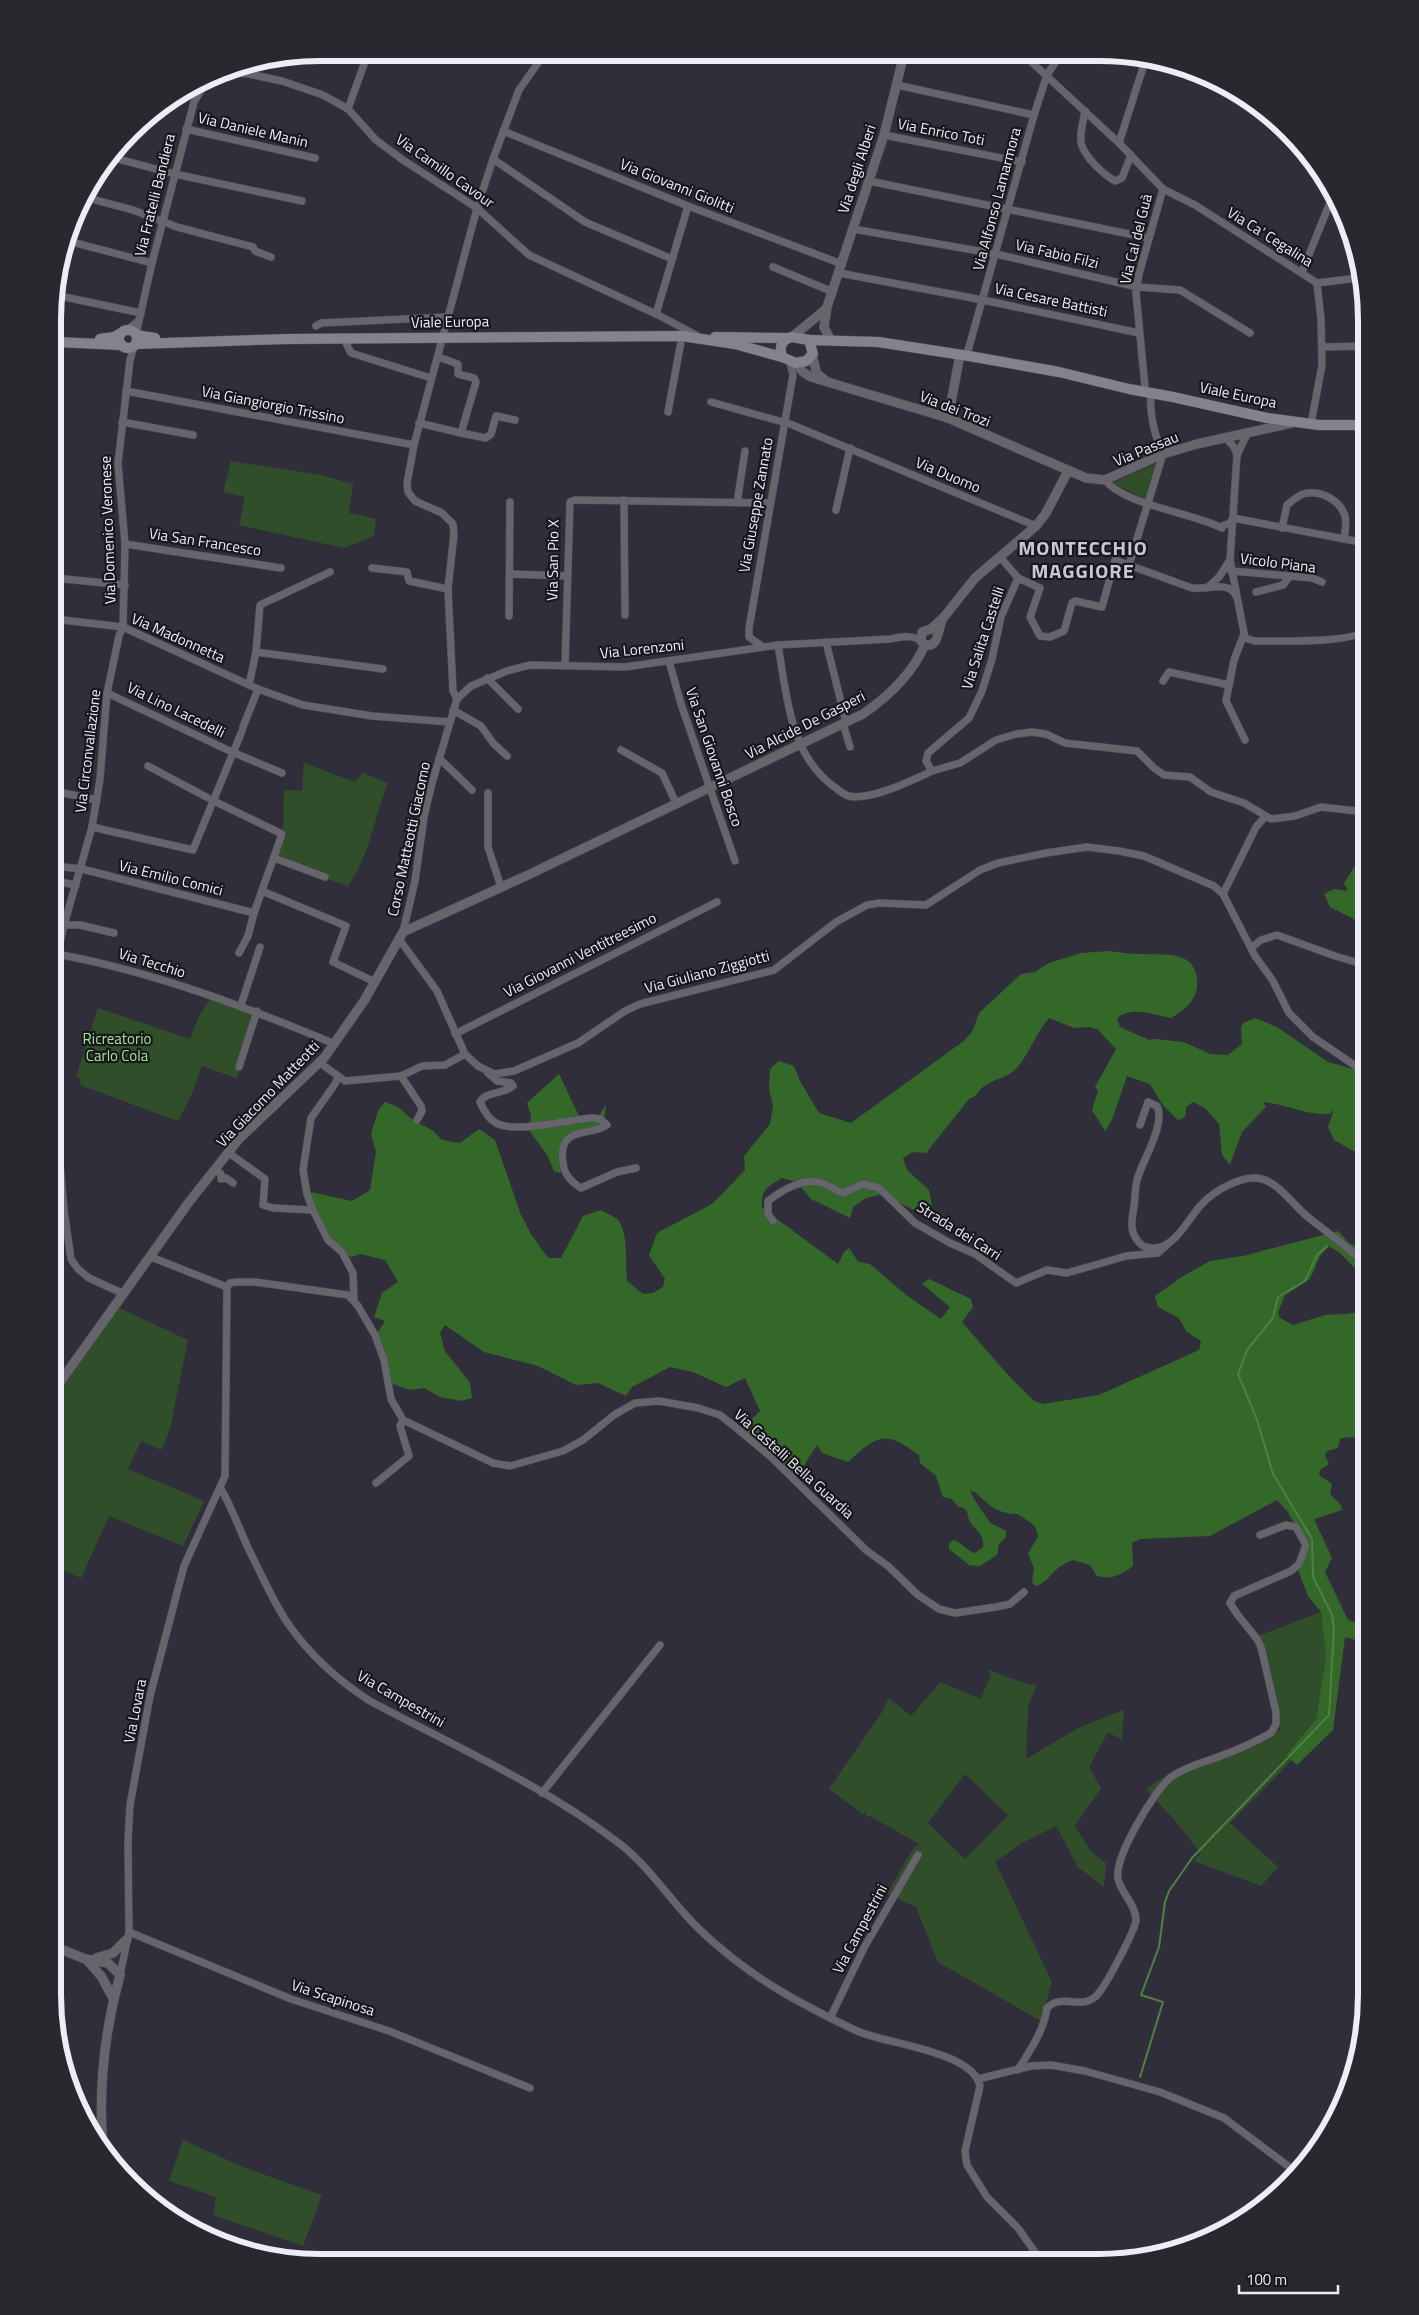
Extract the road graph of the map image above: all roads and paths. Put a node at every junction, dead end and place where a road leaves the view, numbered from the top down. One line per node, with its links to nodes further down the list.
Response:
1 (365, 61): 11 (street)
2 (539, 61): 15 (street)
3 (902, 61): 9 (street, Via degli Alberi)
4 (1032, 61): 8 (street, Via Cal del Guà)
5 (1056, 61): 8 (street, Via Alfonso Lamarmora)
6 (1144, 65): 17 (street)
7 (242, 74): 11 (street, Via Camillo Cavour)
8 (1047, 75): 12 (street, Via Cal del Guà); 13 (street, Via Alfonso Lamarmora)
9 (897, 85): 13 (street); 16 (street, Via degli Alberi)
10 (196, 94): 14 (street, Via Fratelli Bandiera)
11 (348, 109): 30 (street, Via Camillo Cavour)
12 (1085, 111): 17 (street, Via Cal del Guà); 18 (street)
13 (1034, 116): 22 (street, Via Alfonso Lamarmora)
14 (186, 129): 19 (street, Via Daniele Manin); 23 (street, Via Fratelli Bandiera)
15 (503, 131): 21 (street); 29 (street, Via Giovanni Giolitti)
16 (884, 135): 22 (street, Via Enrico Toti); 24 (street, Via degli Alberi)
17 (1119, 143): 18 (street, Via Cal del Guà)
18 (1131, 155): 25 (street, Via Cal del Guà)
19 (315, 158)
20 (118, 159): 23 (street)
21 (493, 159): 30 (street); 38 (street)
22 (1022, 162): 31 (street, Via Alfonso Lamarmora)
23 (175, 174): 27 (street); 32 (street, Via Fratelli Bandiera)
24 (869, 181): 31 (street); 33 (street, Via degli Alberi)
25 (1163, 189): 34 (street, Via Cal del Guà); 42 (street, Via Ca' Cegalina)
26 (92, 199): 32 (street)
27 (302, 201)
28 (1330, 205): 42 (street)
29 (688, 206): 38 (street); 40 (street, Via Giovanni Giolitti)
30 (477, 208): 52 (street, Via Camillo Cavour); 53 (street)
31 (1006, 211): 34 (street); 36 (street, Via Alfonso Lamarmora)
32 (163, 221): 37 (street); 39 (street, Via Fratelli Bandiera)
33 (853, 229): 36 (street, Via Fabio Filzi); 40 (street, Via degli Alberi)
34 (1148, 238): 46 (street, Via Cal del Guà)
35 (73, 242): 39 (street)
36 (996, 254): 46 (street, Via Fabio Filzi); 49 (street, Via Alfonso Lamarmora)
37 (271, 256)
38 (672, 259): 52 (street)
39 (152, 262): 51 (street, Via Fratelli Bandiera)
40 (842, 264): 43 (street, Via degli Alberi)
41 (773, 267): 47 (street)
42 (1302, 272): 45 (street, Via Ca' Cegalina)
43 (839, 273): 47 (street, Via degli Alberi); 49 (street, Via Cesare Battisti)
44 (1355, 279): 45 (street)
45 (1317, 284): 67 (street, Via Ca' Cegalina)
46 (1137, 287): 56 (street, Via Cal del Guà); 57 (street, Via Fabio Filzi)
47 (833, 292): 50 (street, Via degli Alberi)
48 (62, 297): 51 (street)
49 (983, 300): 56 (street, Via Cesare Battisti); 70 (street, Via Alfonso Lamarmora)
50 (828, 307): 54 (street); 65 (street, Via degli Alberi)
51 (141, 313): 62 (street, Via Fratelli Bandiera)
52 (656, 314): 60 (street, Via Camillo Cavour)
53 (448, 317): 55 (street); 59 (street)
54 (809, 322): 61 (street); 64 (street)
55 (316, 326)
56 (1139, 333): 75 (street, Via Cal del Guà)
57 (1250, 333)
58 (682, 336): 59 (main road, Viale Europa); 60 (main road, Viale Europa); 78 (street)
59 (443, 337): 63 (main road, Viale Europa); 71 (street)
60 (702, 338): 61 (main road, Viale Europa); 72 (main road, Viale Europa)
61 (789, 338): 64 (main road, Viale Europa); 72 (main road)
62 (129, 339): 63 (main road, Viale Europa); 66 (main road, Viale Europa); 76 (street, Via Domenico Veronese)
63 (344, 339): 73 (street)
64 (808, 339): 65 (main road, Viale Europa); 69 (main road)
65 (833, 340): 69 (main road); 70 (main road, Viale Europa)
66 (61, 342)
67 (1322, 346): 68 (street); 85 (street, Via Ca' Cegalina)
68 (1358, 346)
69 (813, 354): 72 (main road); 74 (street)
70 (964, 354): 75 (main road, Viale Europa); 79 (street)
71 (438, 357): 73 (street); 88 (street)
72 (789, 361): 74 (street, Via dei Trozi); 82 (street, Via Giuseppe Zannato)
73 (431, 378): 84 (street)
74 (829, 381): 79 (street, Via dei Trozi)
75 (1148, 390): 83 (main road, Viale Europa); 94 (street, Via Cal del Guà)
76 (126, 392): 81 (street, Via Domenico Veronese); 91 (street, Via Giangiorgio Trissino)
77 (711, 402): 82 (street, Via Duomo)
78 (668, 412)
79 (948, 418): 96 (street, Via dei Trozi)
80 (515, 420): 88 (street)
81 (122, 422): 89 (street); 111 (street, Via Domenico Veronese)
82 (785, 422): 92 (street, Via Duomo); 101 (street, Via Giuseppe Zannato)
83 (1297, 422): 85 (main road, Viale Europa); 87 (street, Via Passau)
84 (419, 423): 88 (street); 91 (street)
85 (1311, 424): 86 (main road, Viale Europa)
86 (1358, 425)
87 (1248, 432): 90 (street, Via Passau); 95 (street)
88 (461, 433)
89 (193, 435)
90 (1224, 437): 94 (street, Via Passau); 95 (street)
91 (414, 445): 127 (street)
92 (850, 448): 103 (street); 105 (street, Via Duomo)
93 (745, 451): 100 (street)
94 (1163, 454): 97 (street, Via Passau); 102 (street)
95 (1237, 455): 104 (street)
96 (1068, 471): 97 (street, Via Passau); 105 (street)
97 (1105, 480): 102 (street)
98 (624, 500): 100 (street, Via San Pio X); 120 (street, Via San Pio X); 130 (street)
99 (510, 502): 119 (street)
100 (737, 503): 101 (street, Via San Pio X)
101 (770, 503): 140 (street, Via Giuseppe Zannato)
102 (1148, 503): 106 (street); 114 (street)
103 (836, 510)
104 (1232, 518): 106 (street); 107 (street); 108 (street)
105 (1036, 526): 112 (street)
106 (1220, 527): 108 (street)
107 (1282, 528): 109 (street); 109 (street)
108 (1230, 538): 113 (street)
109 (1344, 540): 110 (street)
110 (1358, 542)
111 (125, 544): 115 (street, Via San Francesco); 125 (street, Via Domenico Veronese)
112 (1000, 557): 122 (street); 132 (street)
113 (1230, 560): 117 (street); 126 (street)
114 (1129, 565): 122 (street); 126 (street)
115 (281, 568)
116 (372, 568): 127 (street)
117 (1232, 571): 121 (street, Vicolo Piana); 129 (street)
118 (330, 572): 145 (street)
119 (510, 574): 120 (street); 131 (street)
120 (566, 576): 148 (street, Via San Pio X)
121 (1290, 576): 124 (street, Vicolo Piana); 128 (street)
122 (1018, 578): 169 (street, Via Salita Castelli)
123 (61, 579): 125 (street)
124 (1322, 582)
125 (125, 585): 134 (street, Via Domenico Veronese)
126 (1207, 588): 129 (street)
127 (448, 589): 156 (street)
128 (1256, 592)
129 (1236, 596): 136 (street)
130 (624, 615)
131 (508, 616)
132 (944, 617): 135 (street); 138 (street)
133 (61, 619): 134 (street, Via Madonnetta)
134 (123, 627): 137 (street, Via Domenico Veronese); 152 (street, Via Madonnetta)
135 (931, 629): 138 (street); 142 (street)
136 (1244, 634): 139 (street); 153 (street)
137 (119, 636): 155 (street, Via Circonvallazione)
138 (937, 636): 142 (street)
139 (1358, 636)
140 (750, 637): 144 (street); 146 (street)
141 (826, 642): 142 (street, Via Lorenzoni); 143 (street, Via Lorenzoni); 160 (street)
142 (923, 643): 160 (street, Via Alcide De Gasperi)
143 (778, 645): 144 (street, Via Lorenzoni); 162 (street)
144 (763, 647): 146 (street, Via Lorenzoni)
145 (256, 652): 149 (street); 152 (street)
146 (734, 652): 147 (street, Via Lorenzoni)
147 (669, 661): 148 (street, Via Lorenzoni); 171 (street, Via San Giovanni Bosco)
148 (565, 666): 150 (street, Via Lorenzoni)
149 (383, 669)
150 (486, 678): 156 (street, Via Lorenzoni); 157 (street)
151 (1163, 681): 153 (street)
152 (249, 685): 154 (street, Via Madonnetta)
153 (1228, 685): 161 (street)
154 (258, 689): 159 (street, Via Madonnetta); 165 (street, Via Lino Lacedelli)
155 (107, 693): 165 (street, Via Lino Lacedelli); 175 (street, Via Circonvallazione)
156 (457, 699): 158 (street, Corso Matteotti Giacomo)
157 (518, 709)
158 (453, 710): 159 (street, Corso Matteotti Giacomo); 166 (street)
159 (450, 722): 167 (street, Corso Matteotti Giacomo)
160 (845, 722): 162 (street, Via Alcide De Gasperi); 163 (street)
161 (1245, 740)
162 (800, 744): 169 (street); 171 (street, Via Alcide De Gasperi)
163 (850, 747)
164 (621, 750): 177 (street)
165 (232, 752): 170 (street, Via Lino Lacedelli); 176 (street, Via Lino Lacedelli)
166 (507, 756)
167 (440, 758): 172 (street); 196 (street, Corso Matteotti Giacomo)
168 (148, 766): 176 (street)
169 (932, 771): 179 (street)
170 (282, 773)
171 (710, 787): 177 (street, Via Alcide De Gasperi); 182 (street, Via San Giovanni Bosco)
172 (472, 790)
173 (61, 792): 175 (street)
174 (488, 793): 188 (street)
175 (97, 800): 180 (street, Via Circonvallazione)
176 (212, 800): 180 (street, Via Lino Lacedelli); 181 (street)
177 (676, 803): 188 (street, Via Alcide De Gasperi)
178 (1358, 811): 179 (street)
179 (1265, 817): 190 (street)
180 (92, 827): 184 (street, Via Circonvallazione)
181 (274, 858): 185 (street); 189 (street)
182 (735, 861)
183 (61, 867): 184 (street)
184 (82, 869): 187 (street, Via Circonvallazione); 192 (street, Via Emilio Comici)
185 (325, 878)
186 (61, 883): 187 (street)
187 (76, 885): 193 (street, Via Circonvallazione)
188 (501, 887): 196 (street, Via Alcide De Gasperi)
189 (262, 891): 192 (street); 202 (street)
190 (1222, 894): 198 (street, Via Giuliano Ziggiotti); 211 (street, Via Giuliano Ziggiotti)
191 (717, 902): 205 (street, Via Giovanni Ventitreesimo)
192 (254, 913): 199 (street)
193 (64, 924): 194 (street); 195 (street, Via Circonvallazione)
194 (114, 933)
195 (61, 935)
196 (401, 936): 202 (street, Via Giacomo Matteotti); 205 (street)
197 (260, 947): 203 (street)
198 (1251, 948): 201 (street); 210 (street, Via Giuliano Ziggiotti)
199 (239, 953)
200 (61, 955): 203 (street, Via Tecchio)
201 (1358, 963)
202 (375, 982): 206 (street, Via Giacomo Matteotti)
203 (241, 1005): 204 (street, Via Tecchio)
204 (257, 1011): 206 (street, Via Tecchio); 209 (street)
205 (455, 1034): 207 (street)
206 (335, 1044): 208 (street, Via Giacomo Matteotti)
207 (465, 1054): 211 (street); 212 (street)
208 (320, 1063): 213 (street); 216 (street, Via Giacomo Matteotti)
209 (239, 1067)
210 (1358, 1068)
211 (486, 1071): 217 (street)
212 (401, 1076): 213 (street); 214 (street)
213 (338, 1077): 219 (street)
214 (417, 1120)
215 (1140, 1125): 221 (street)
216 (229, 1152): 219 (street); 222 (street, Via Giacomo Matteotti)
217 (636, 1168)
218 (61, 1178): 225 (street, Via Circonvallazione)
219 (313, 1210): 226 (street)
220 (773, 1221): 221 (street, Strada dei Carri)
221 (1167, 1245): 223 (street)
222 (151, 1257): 224 (street); 225 (street, Via Giacomo Matteotti)
223 (1358, 1259)
224 (227, 1287): 226 (street); 230 (street, Via Lovara)
225 (124, 1294): 227 (street, Via Giacomo Matteotti)
226 (354, 1300): 228 (street)
227 (61, 1381)
228 (402, 1420): 229 (street); 232 (street, Via Castelli Bella Guardia)
229 (376, 1483)
230 (221, 1489): 234 (street, Via Campestrini); 236 (street, Via Lovara)
231 (1260, 1535): 243 (street)
232 (1024, 1592)
233 (660, 1645): 234 (street)
234 (542, 1793): 242 (street, Via Campestrini)
235 (918, 1855): 242 (street, Via Campestrini)
236 (128, 1936): 238 (street); 239 (street, Via Lovara); 245 (street, Via Scapinosa)
237 (61, 1949): 238 (street)
238 (85, 1959): 239 (street); 240 (street)
239 (120, 1975): 240 (street); 241 (street, Via Lovara)
240 (101, 1976): 241 (street)
241 (113, 1998): 246 (street, Via Lovara)
242 (830, 2018): 244 (street, Via Campestrini)
243 (1018, 2070): 244 (street); 247 (street)
244 (978, 2079): 248 (street)
245 (530, 2088)
246 (102, 2133)
247 (1291, 2168)
248 (1036, 2254)

